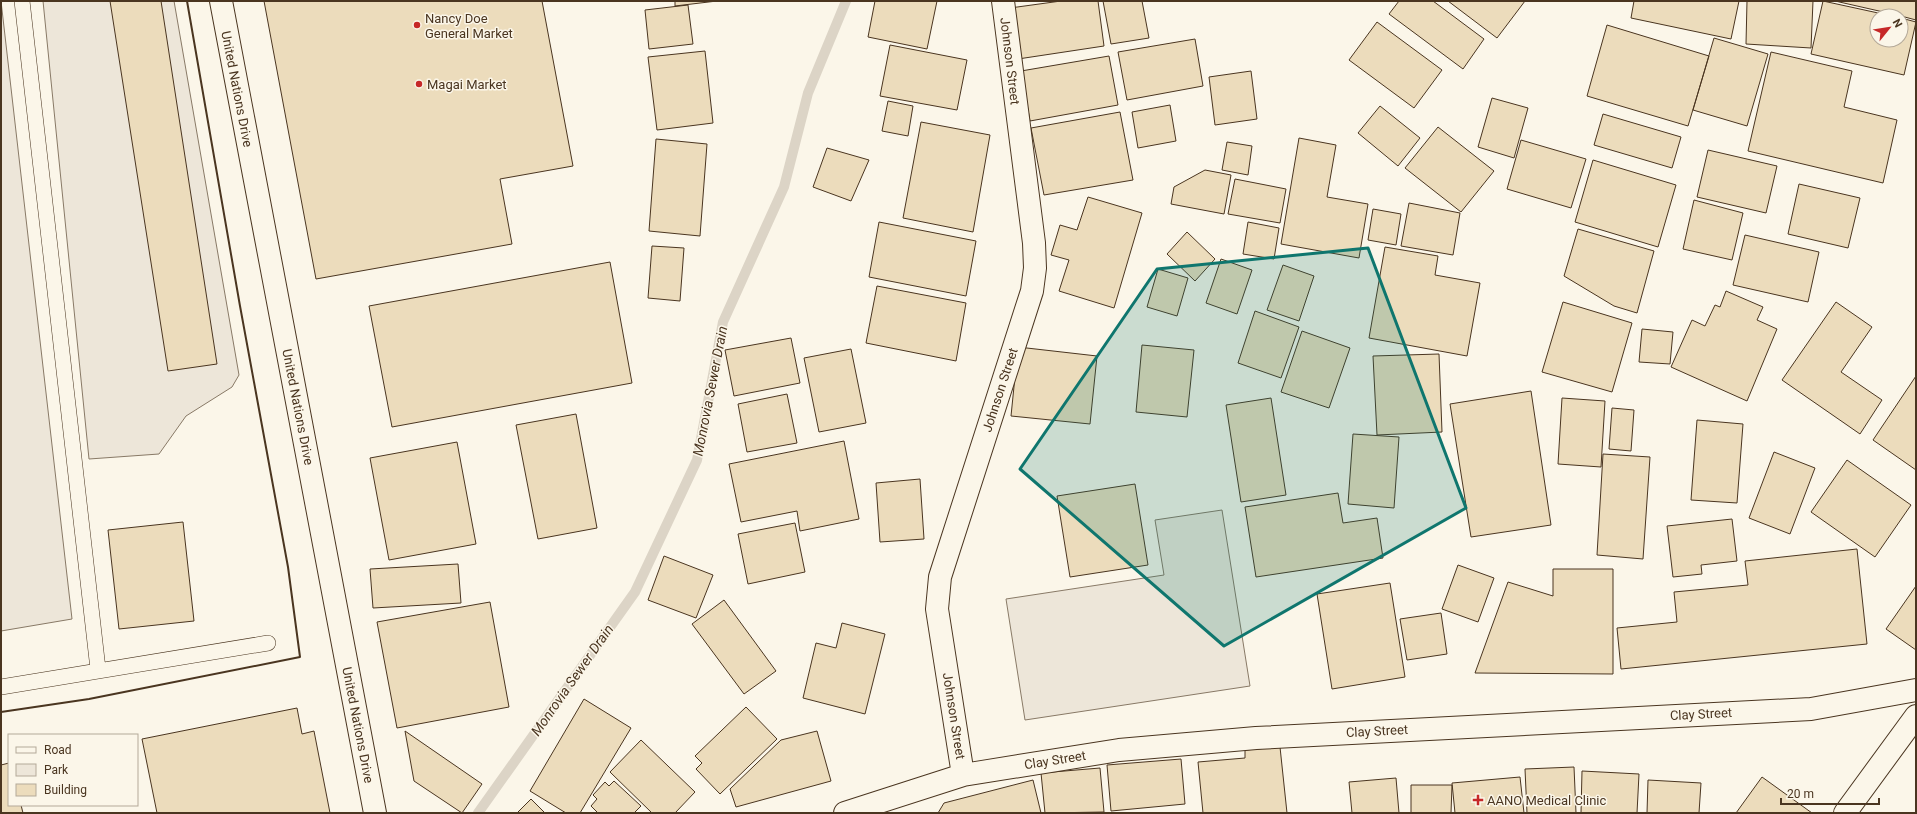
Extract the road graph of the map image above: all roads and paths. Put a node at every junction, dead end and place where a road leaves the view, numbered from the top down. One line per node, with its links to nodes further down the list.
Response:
1 (22, 1): 5 (lane)
2 (221, 1): 10 (street, United Nations Drive)
3 (1002, 1): 9 (street, Johnson Street)
4 (268, 643): 5 (lane)
5 (98, 669): 6 (lane)
6 (1, 687)
7 (1916, 690): 9 (street, Clay Street)
8 (1916, 716): 12 (street)
9 (963, 775): 11 (street, Clay Street)
10 (374, 813)
11 (846, 813)
12 (1845, 813)

